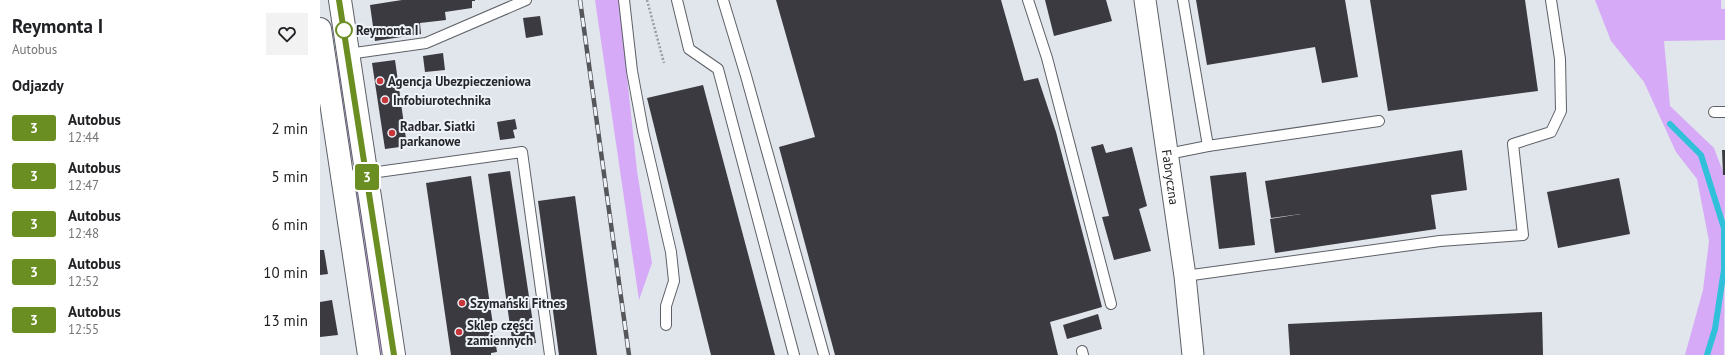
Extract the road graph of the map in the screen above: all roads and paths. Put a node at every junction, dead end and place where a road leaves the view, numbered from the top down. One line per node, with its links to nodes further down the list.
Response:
1 (340, 0): 11 (street)
2 (526, 0): 11 (lane)
3 (624, 0): 22 (lane)
4 (647, 0): 12 (path)
5 (677, 0): 26 (lane)
6 (723, 0): 27 (lane)
7 (1028, 0): 21 (lane)
8 (1145, 0): 17 (street, Fabryczna)
9 (1183, 0): 16 (lane)
10 (1551, 0): 20 (lane)
11 (332, 45): 18 (street); 19 (street)
12 (664, 63)
13 (1714, 112): 14 (lane)
14 (1725, 112)
15 (1379, 121): 16 (lane)
16 (1208, 146): 17 (lane)
17 (1168, 154): 20 (street, Fabryczna)
18 (366, 174): 19 (lane); 24 (street); 25 (lane)
19 (342, 177): 23 (street)
20 (1186, 276): 28 (street, Fabryczna)
21 (1111, 304)
22 (666, 325)
23 (369, 355)
24 (394, 355)
25 (550, 355)
26 (794, 355)
27 (824, 355)
28 (1193, 355)

